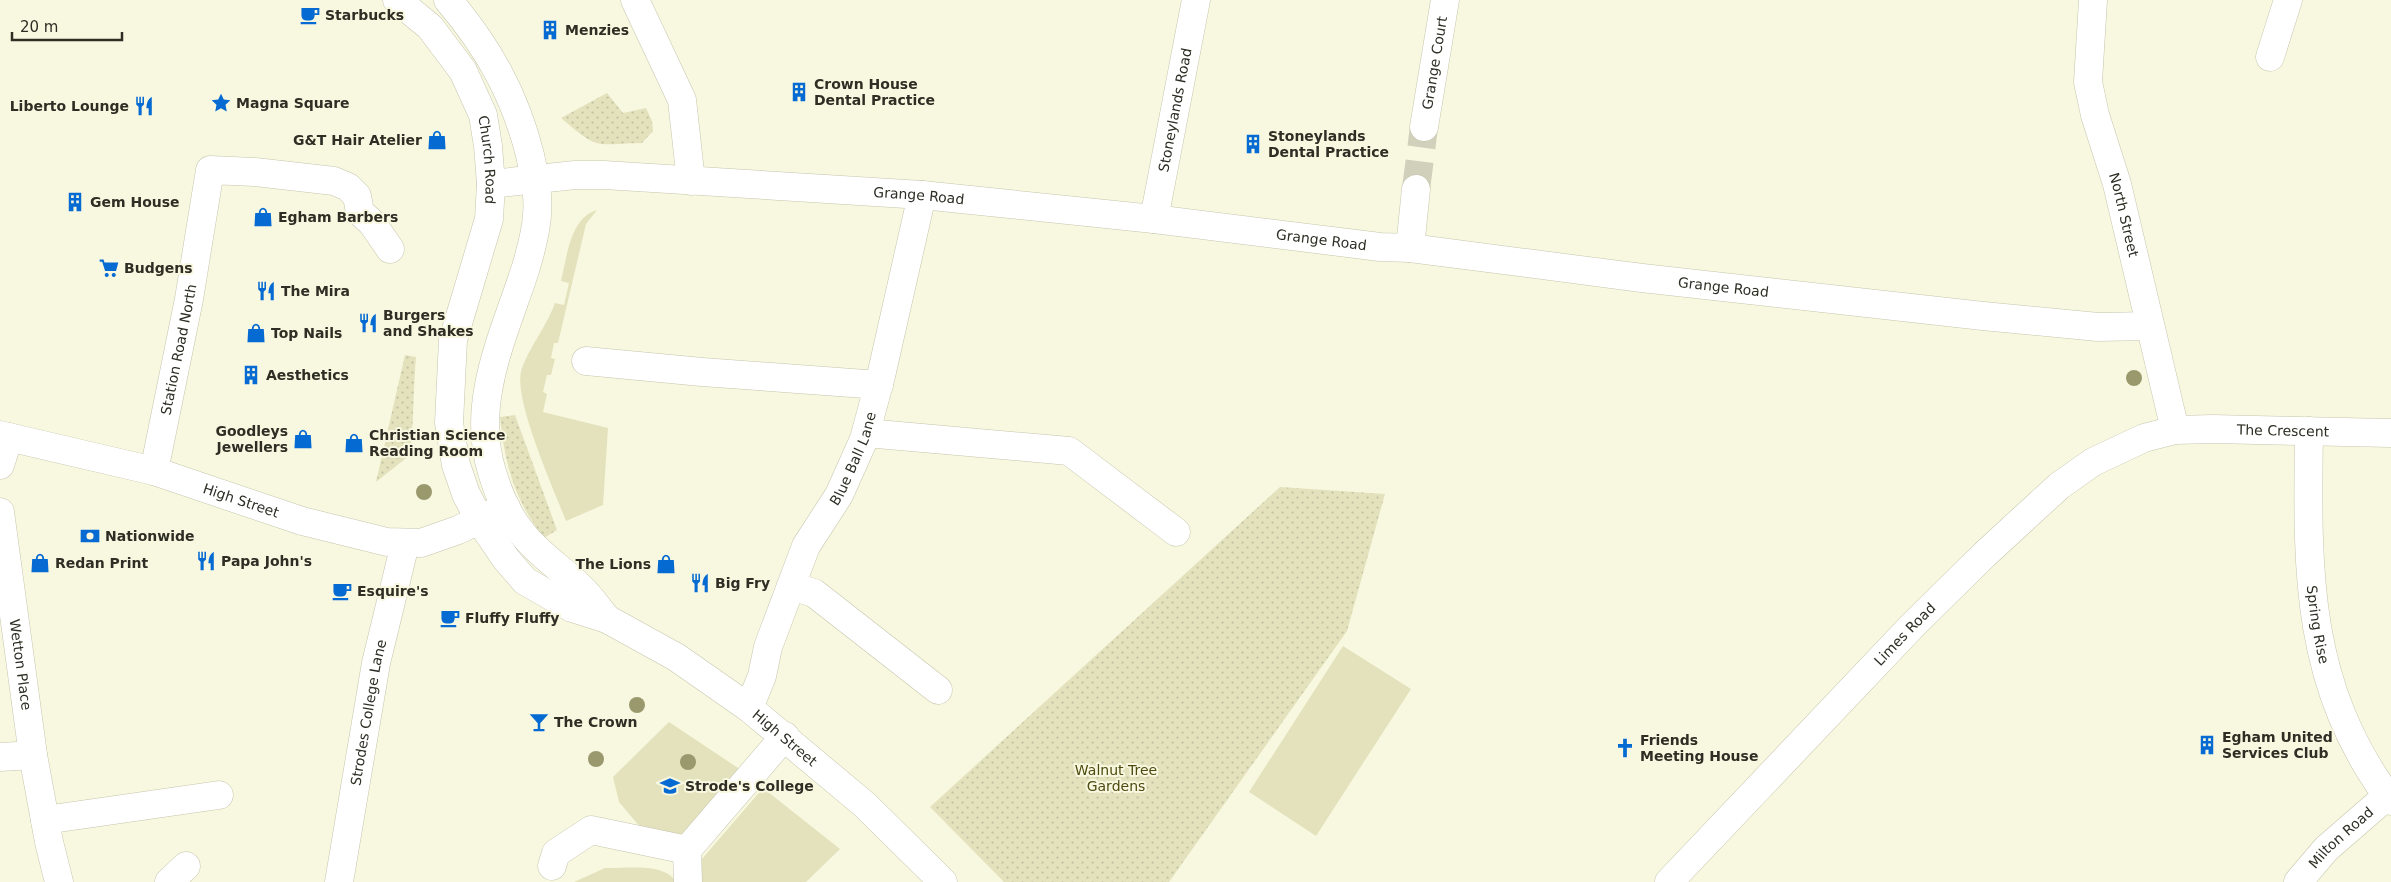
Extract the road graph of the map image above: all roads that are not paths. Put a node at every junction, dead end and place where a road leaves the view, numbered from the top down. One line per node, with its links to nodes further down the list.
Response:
1 (397, 0): 12 (street, Church Road)
2 (448, 0): 10 (street)
3 (636, 0): 11 (street)
4 (1196, 0): 15 (street, Stoneylands Road)
5 (1445, 0): 9 (street, Grange Court)
6 (2093, 0): 18 (street, North Street)
7 (2288, 0): 8 (street)
8 (2270, 57)
9 (1424, 127)
10 (536, 180): 11 (street, Grange Road); 12 (street, Grange Road); 28 (street)
11 (691, 181): 14 (street, Grange Road)
12 (491, 184): 30 (street, Church Road)
13 (1416, 189): 16 (street)
14 (922, 195): 15 (street, Grange Road); 20 (street, Blue Ball Lane)
15 (1154, 220): 16 (street, Grange Road)
16 (1410, 248): 18 (street, Grange Road)
17 (390, 249): 27 (street, Station Road North)
18 (2150, 326): 21 (street, North Street)
19 (586, 361): 20 (street)
20 (878, 385): 24 (street, Blue Ball Lane)
21 (2175, 430): 22 (street, The Crescent); 49 (street, Limes Road)
22 (2309, 430): 23 (street, The Crescent); 41 (street, Spring Rise)
23 (2391, 432)
24 (866, 433): 31 (street); 33 (street, Blue Ball Lane)
25 (5, 436): 26 (street); 27 (street, High Street)
26 (0, 465)
27 (154, 471): 32 (street, High Street)
28 (506, 507): 30 (street, High Street); 34 (street, High Street)
29 (0, 512): 38 (street, Wetton Place)
30 (480, 521): 32 (street, High Street); 34 (street, High Street)
31 (1176, 532)
32 (405, 544): 46 (street, Strodes College Lane)
33 (791, 586): 35 (street); 36 (street, Blue Ball Lane)
34 (606, 619): 36 (street, High Street)
35 (938, 690)
36 (749, 708): 37 (street, High Street)
37 (785, 736): 43 (street); 48 (street, High Street)
38 (33, 755): 39 (street); 42 (street, Wetton Place)
39 (0, 757)
40 (219, 795): 42 (street)
41 (2389, 799): 50 (street, Milton Road)
42 (47, 831): 45 (street, Wetton Place)
43 (687, 850): 44 (street); 47 (street)
44 (552, 866)
45 (58, 882)
46 (339, 882)
47 (688, 882)
48 (943, 882)
49 (1669, 882)
50 (2298, 882)

